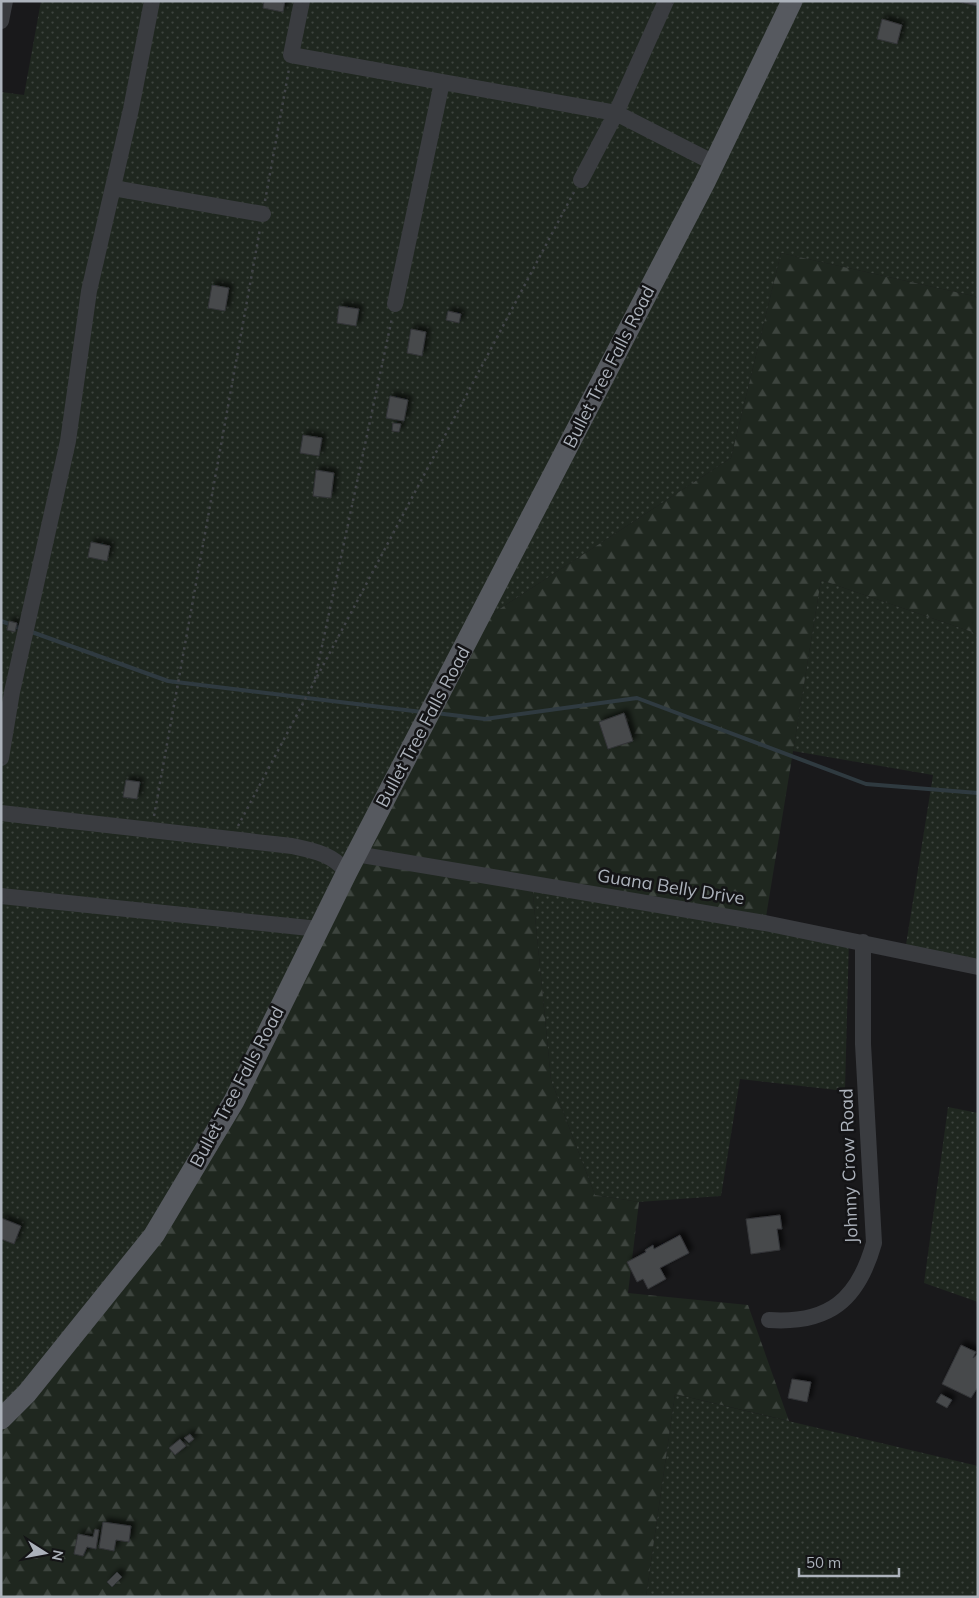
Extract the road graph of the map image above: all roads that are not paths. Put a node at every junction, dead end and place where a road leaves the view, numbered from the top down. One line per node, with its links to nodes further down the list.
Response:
1 (5, 1): 6 (street)
2 (152, 1): 11 (street)
3 (302, 1): 7 (street)
4 (666, 1): 8 (street)
5 (792, 1): 9 (main road, Bullet Tree Falls Road)
6 (1, 21)
7 (442, 82): 8 (street); 13 (street)
8 (616, 113): 9 (street); 10 (street)
9 (714, 163): 16 (main road, Bullet Tree Falls Road)
10 (581, 180)
11 (113, 188): 12 (street); 14 (street)
12 (263, 214)
13 (395, 304)
14 (1, 758)
15 (1, 813): 16 (street)
16 (352, 863): 18 (main road, Bullet Tree Falls Road); 19 (street, Guana Belly Drive)
17 (1, 896): 18 (street)
18 (319, 929): 22 (main road, Bullet Tree Falls Road)
19 (863, 942): 20 (street, Guana Belly Drive); 21 (street, Johnny Crow Road)
20 (978, 967)
21 (769, 1320)
22 (1, 1419)

